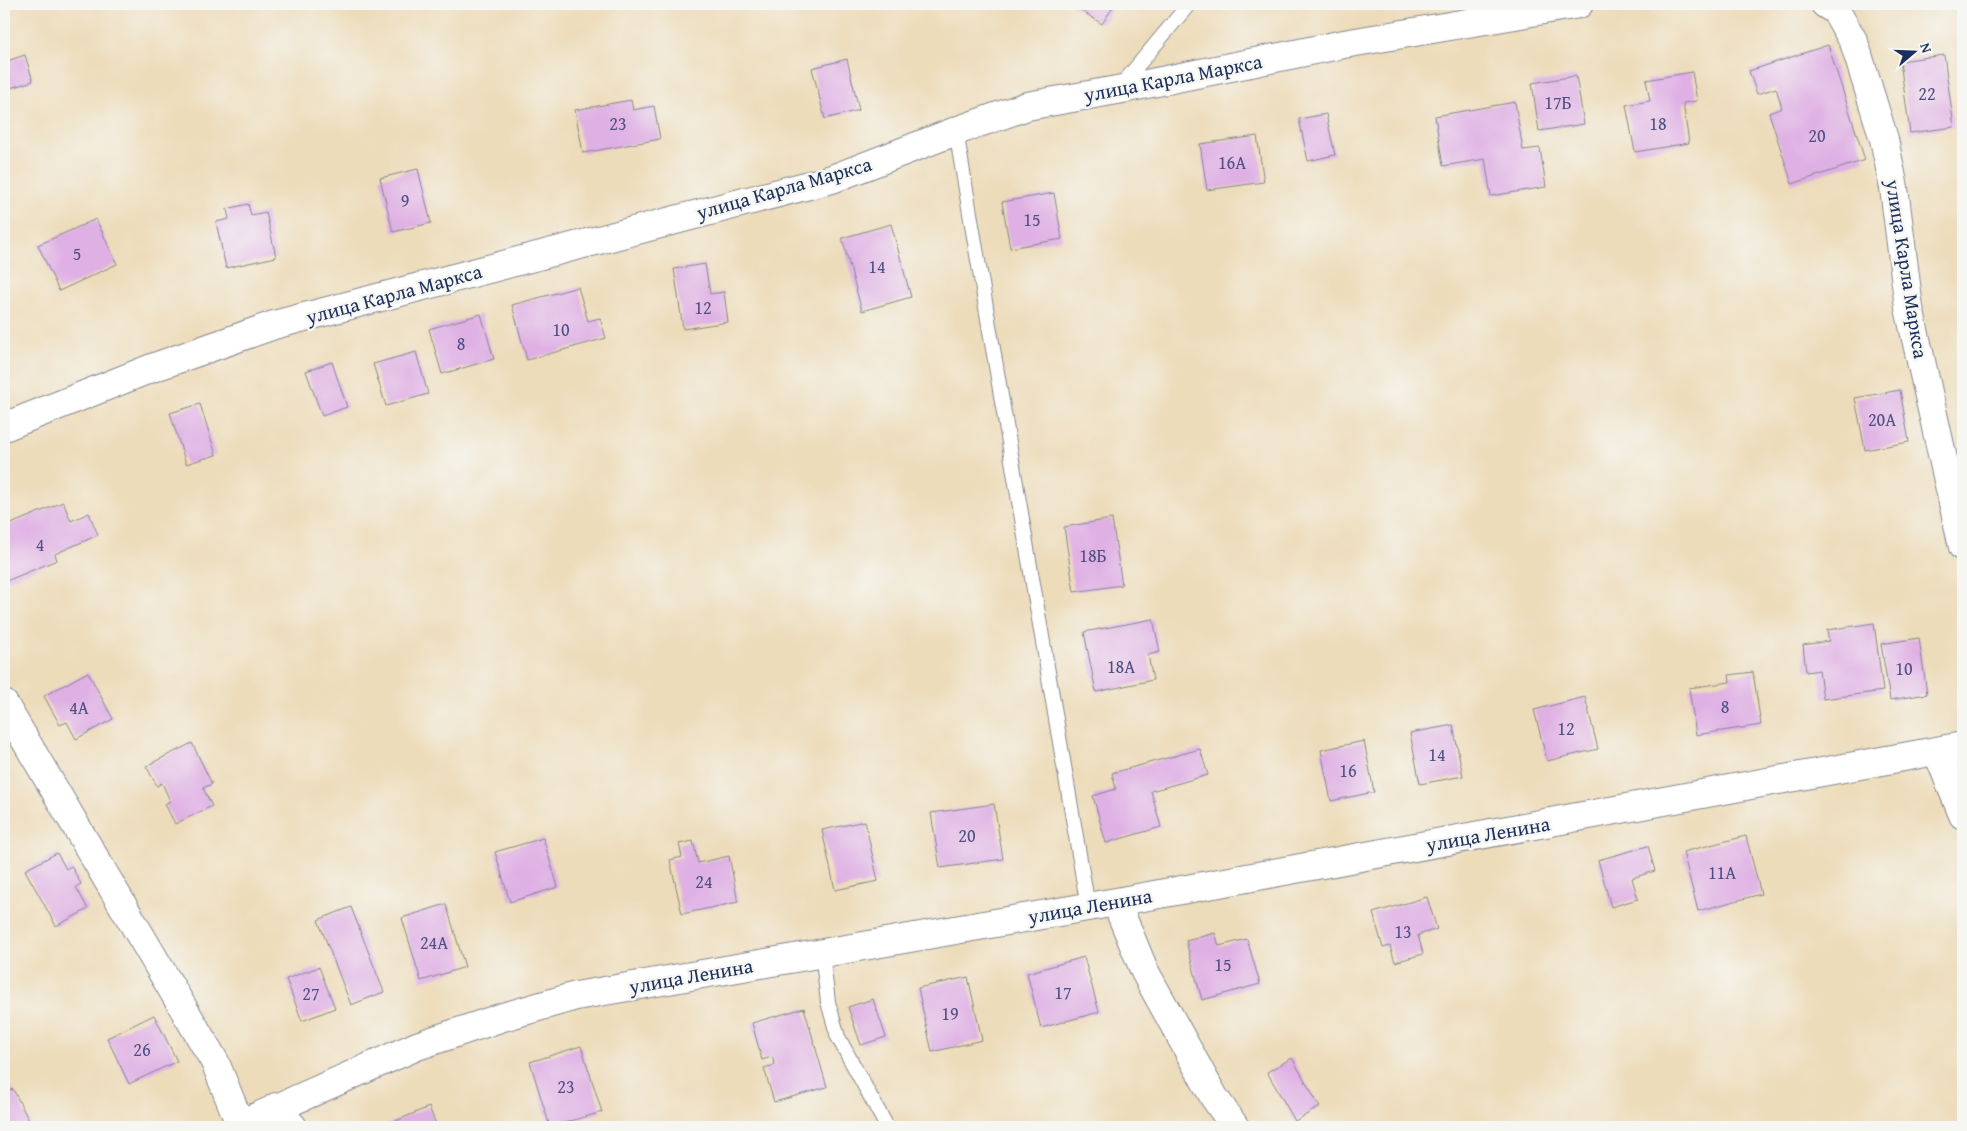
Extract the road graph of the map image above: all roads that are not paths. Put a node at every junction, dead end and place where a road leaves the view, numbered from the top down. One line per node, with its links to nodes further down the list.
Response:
1 (1190, 4): 4 (lane)
2 (1579, 4): 4 (street, улица Карла Маркса)
3 (1825, 4): 7 (street, улица Карла Маркса)
4 (1117, 90): 5 (street, улица Карла Маркса)
5 (956, 131): 6 (street, улица Карла Маркса); 12 (lane)
6 (4, 427)
7 (1963, 547)
8 (7, 717): 15 (street)
9 (1950, 749): 10 (street); 11 (street, улица Ленина)
10 (1963, 815)
11 (1116, 902): 12 (street, улица Ленина); 17 (street)
12 (1088, 907): 13 (street, улица Ленина)
13 (822, 953): 14 (street, улица Ленина); 16 (lane)
14 (285, 1117): 15 (street, улица Ленина)
15 (237, 1126)
16 (887, 1127)
17 (1235, 1127)

